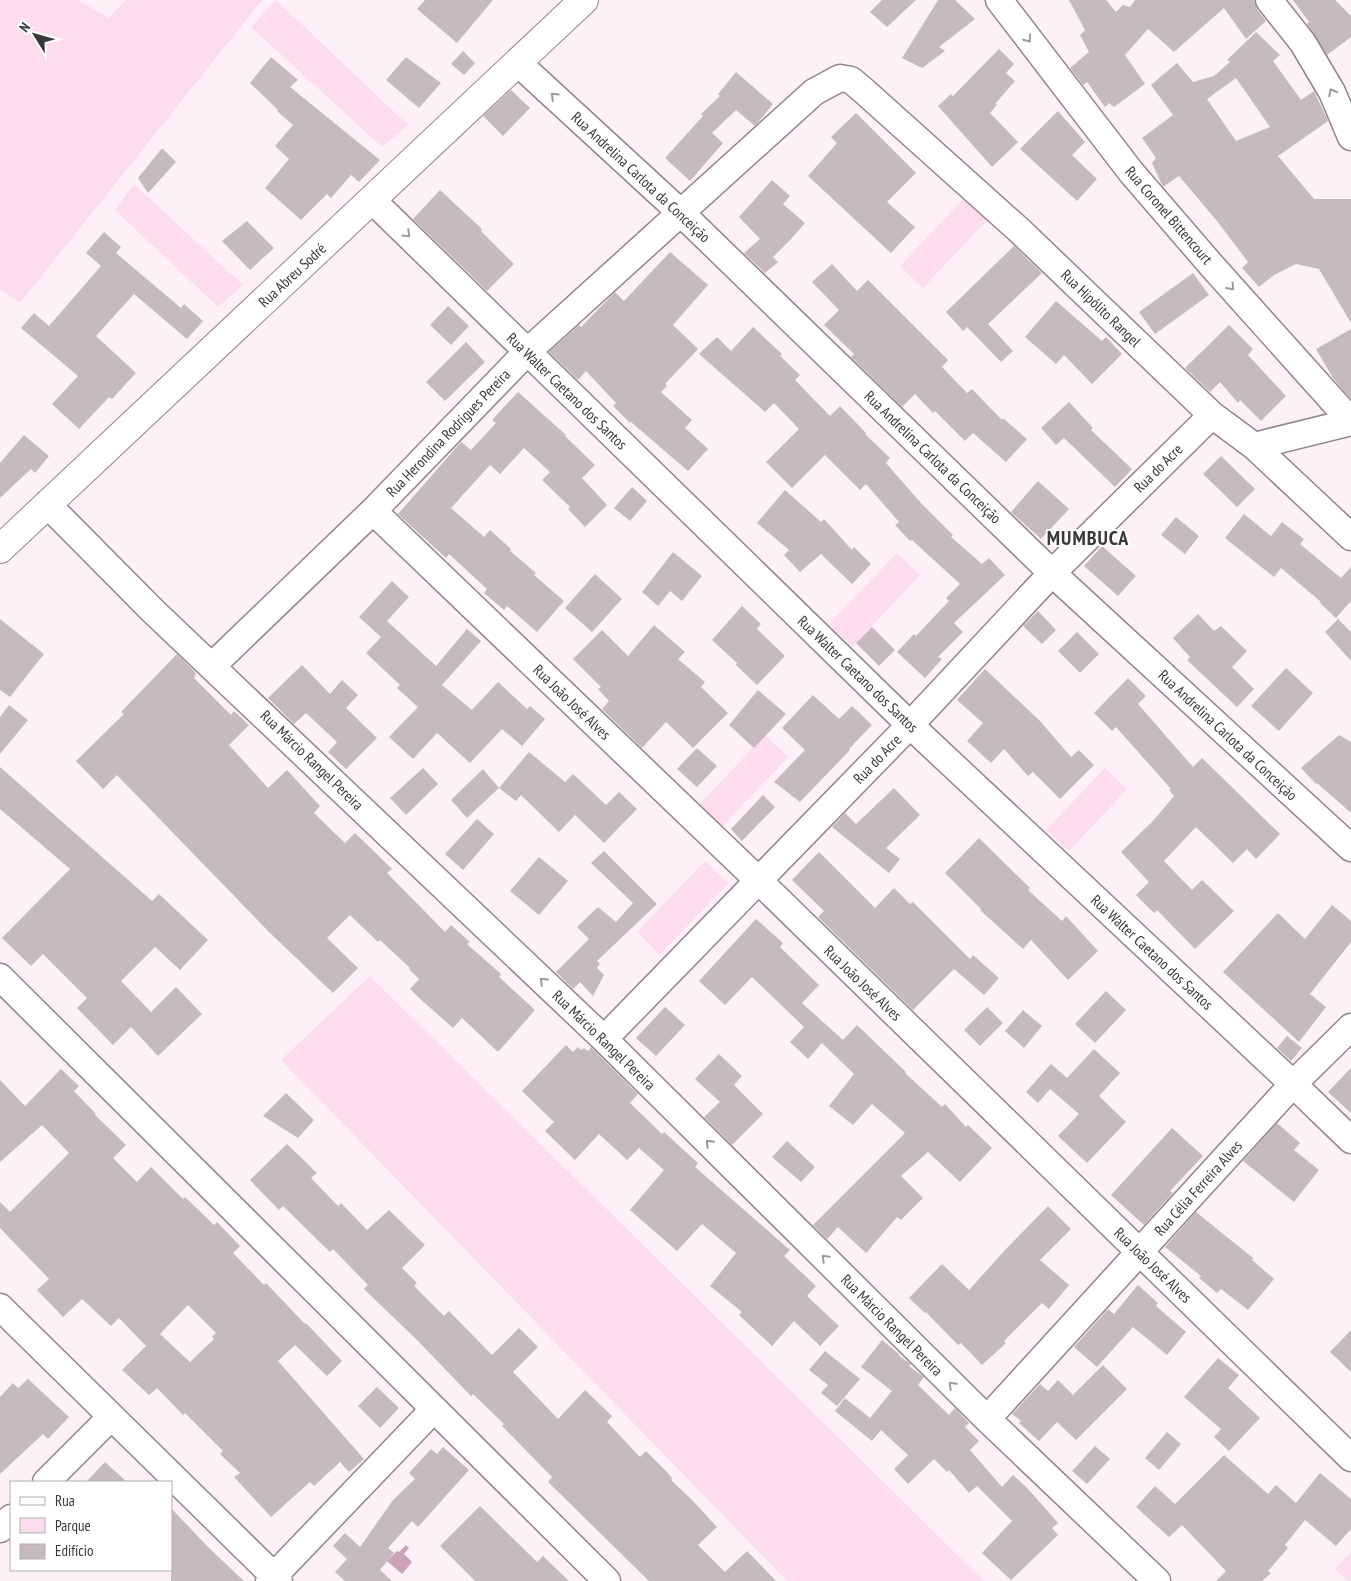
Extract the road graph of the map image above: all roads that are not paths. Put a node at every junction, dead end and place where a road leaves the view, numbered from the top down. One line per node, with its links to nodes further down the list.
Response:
1 (584, 0): 4 (main road, Rua Abreu Sodré)
2 (999, 0): 11 (street, Rua Coronel Bittencourt, one-way to 11)
3 (1269, 0): 6 (street, one-way to 3)
4 (518, 63): 7 (main road, Rua Abreu Sodré); 8 (street, Rua Andrelina Carlota da Conceição, one-way to 4)
5 (851, 80): 8 (street, Rua Herondina Rodrigues Pereira); 10 (street, Rua Hipólito Rangel)
6 (1351, 137)
7 (372, 200): 9 (street, Rua Walter Caetano dos Santos, one-way to 9); 13 (main road, Rua Abreu Sodré)
8 (680, 212): 9 (street, Rua Herondina Rodrigues Pereira); 17 (street, Rua Andrelina Carlota da Conceição)
9 (527, 352): 14 (street, Rua Herondina Rodrigues Pereira); 19 (street, Rua Walter Caetano dos Santos)
10 (1212, 415): 12 (street, Rua Hipólito Rangel); 17 (street, Rua do Acre)
11 (1351, 421): 12 (street)
12 (1254, 446): 15 (street, Rua Hipólito Rangel)
13 (47, 504): 16 (main road, Rua Abreu Sodré); 18 (street, Rua Márcio Rangel Pereira)
14 (373, 511): 18 (street, Rua Herondina Rodrigues Pereira); 21 (street, Rua João José Alves)
15 (1351, 537)
16 (0, 549)
17 (1052, 573): 19 (street, Rua do Acre); 20 (street, Rua Andrelina Carlota da Conceição)
18 (212, 666): 24 (street, Rua Márcio Rangel Pereira, one-way to 18)
19 (910, 725): 21 (street, Rua do Acre); 25 (street, Rua Walter Caetano dos Santos)
20 (1351, 848)
21 (758, 881): 24 (street, Rua do Acre); 27 (street, Rua João José Alves)
22 (0, 977): 29 (street)
23 (1351, 1027): 25 (street, Rua Célia Ferreira Alves)
24 (604, 1038): 31 (street, Rua Márcio Rangel Pereira, one-way to 24)
25 (1293, 1084): 26 (street, Rua Walter Caetano dos Santos); 27 (street, Rua Célia Ferreira Alves)
26 (1351, 1140)
27 (1140, 1252): 31 (street, Rua Célia Ferreira Alves); 32 (street, Rua João José Alves)
28 (0, 1307): 30 (street)
29 (434, 1409): 36 (street); 37 (street)
30 (111, 1417): 33 (street); 36 (street)
31 (987, 1419): 38 (street, Rua Márcio Rangel Pereira)
32 (1351, 1458)
33 (47, 1481)
34 (10, 1519): 35 (street)
35 (0, 1529)
36 (274, 1579)
37 (607, 1581)
38 (1157, 1581)

